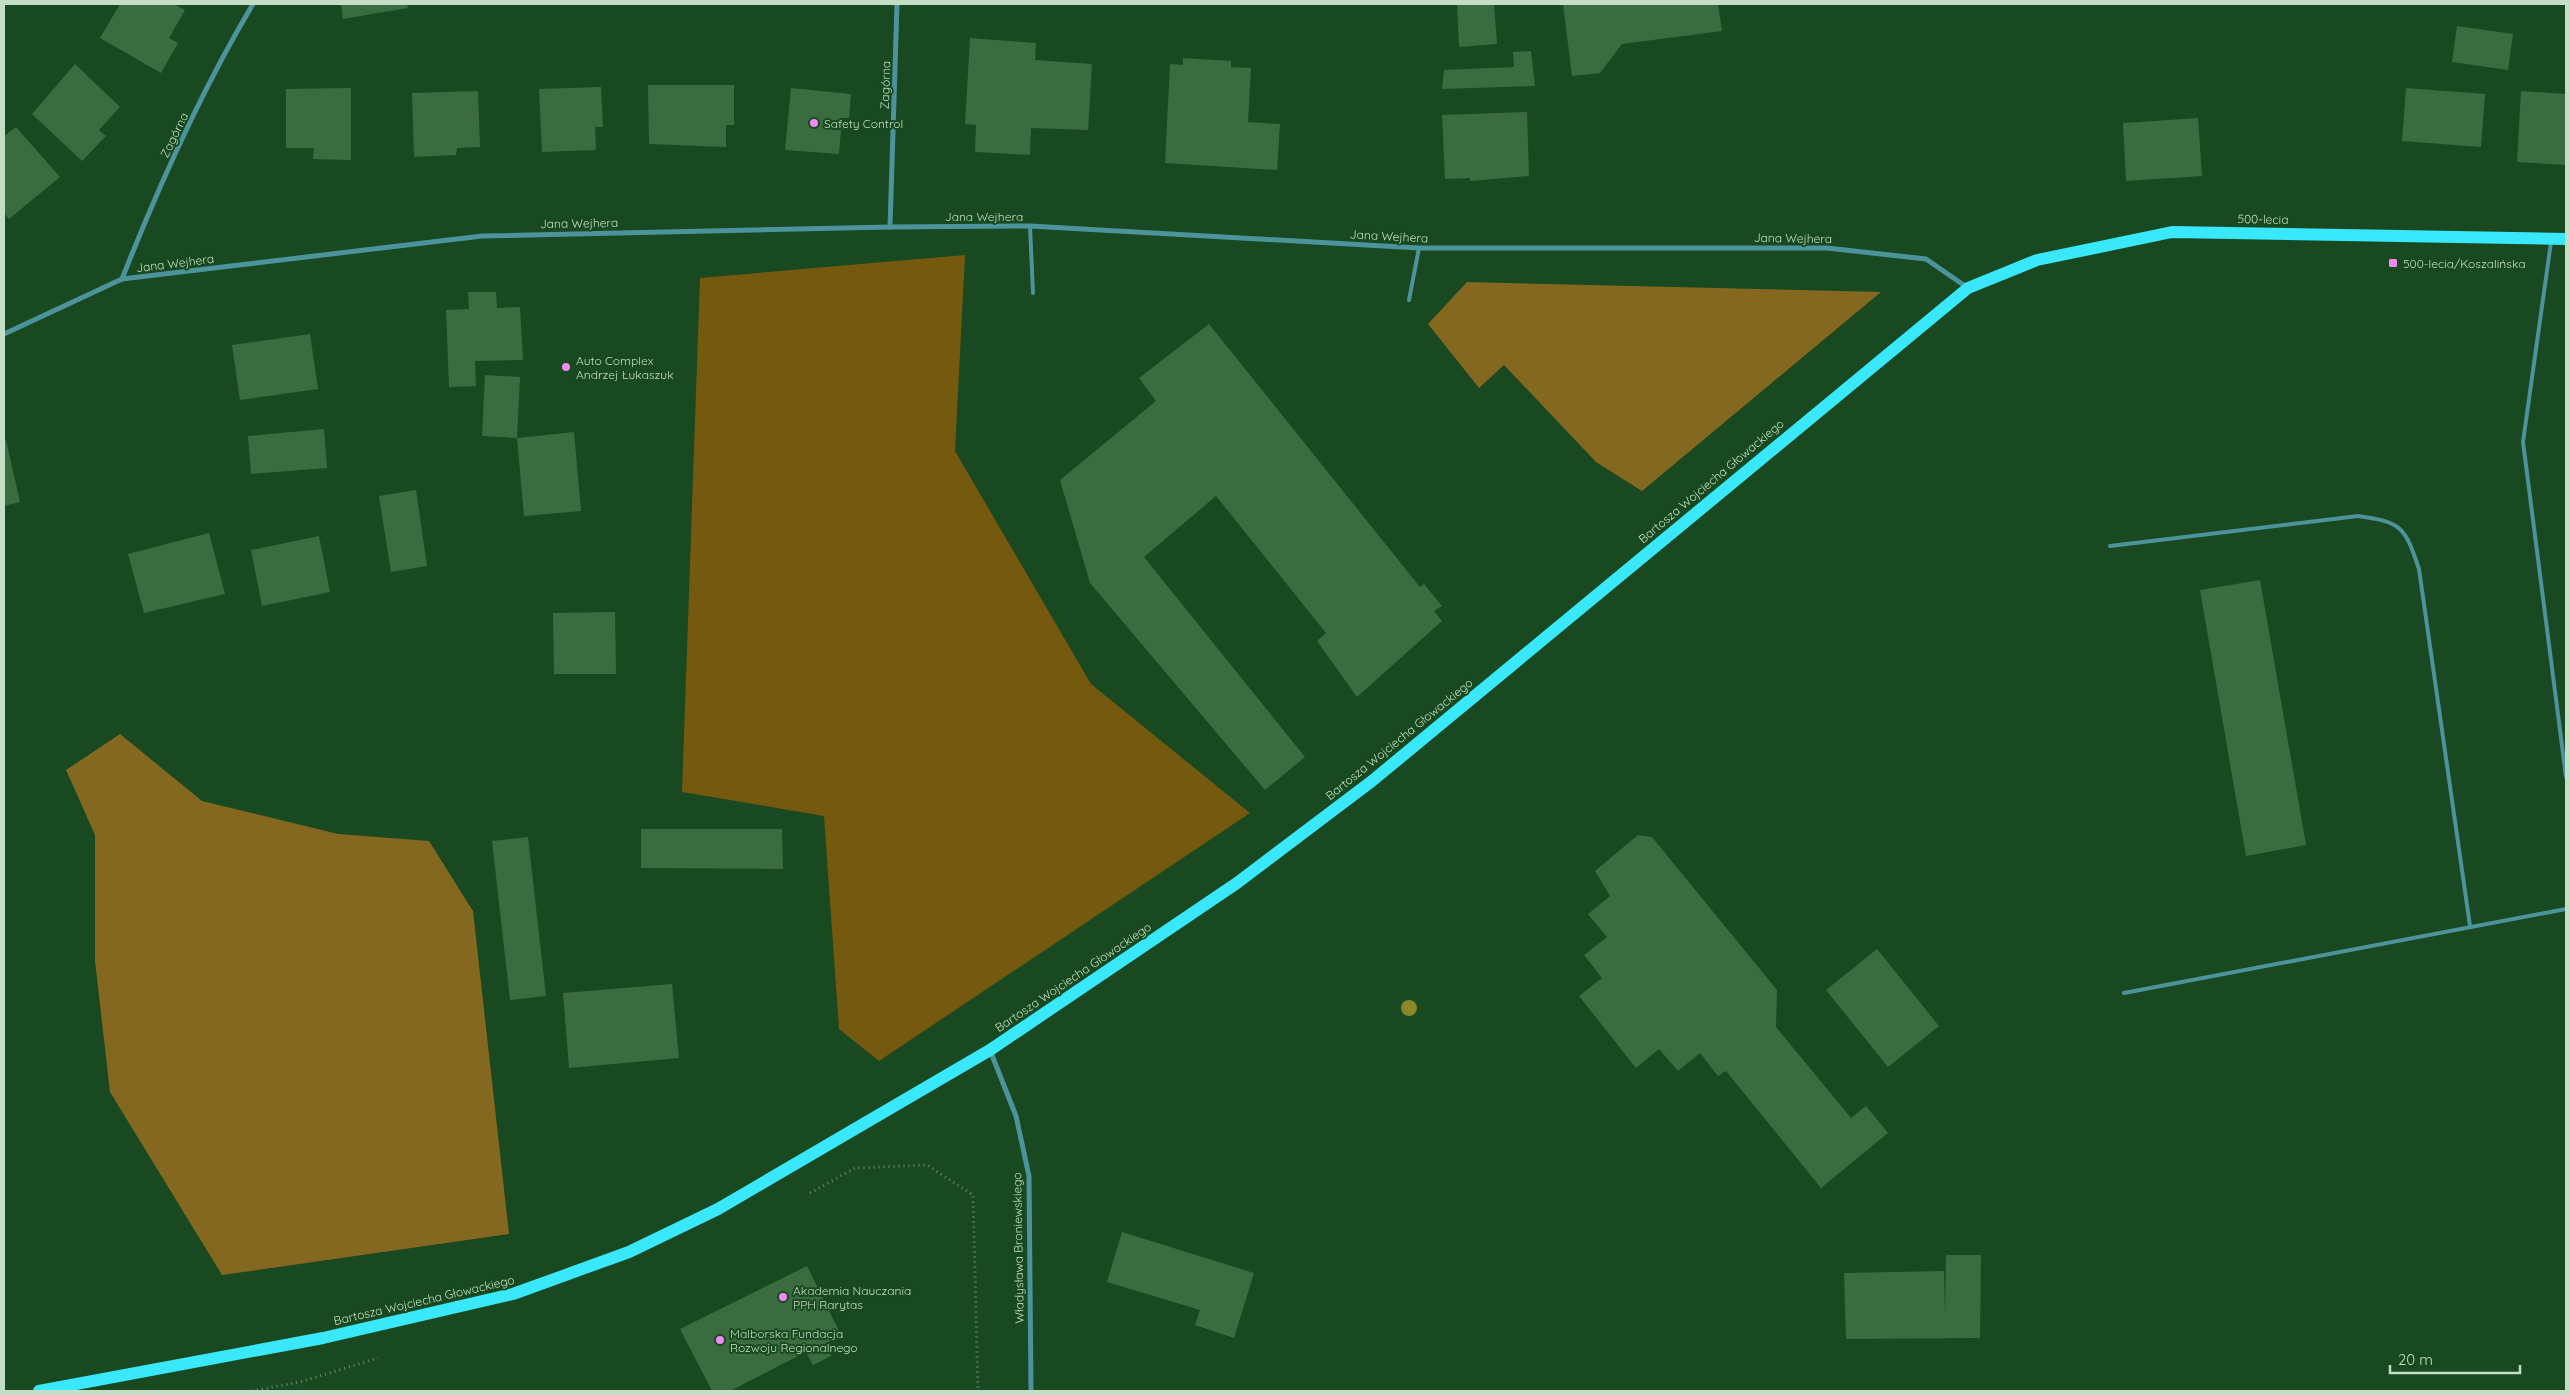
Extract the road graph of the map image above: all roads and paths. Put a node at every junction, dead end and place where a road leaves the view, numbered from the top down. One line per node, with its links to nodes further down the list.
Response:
1 (252, 4): 8 (street, Zagórna)
2 (897, 4): 4 (street, Zagórna)
3 (1030, 226): 4 (street, Jana Wejhera); 7 (street, Jana Wejhera); 10 (lane)
4 (890, 227): 8 (street, Jana Wejhera)
5 (2551, 239): 6 (main road, 500-lecia); 9 (main road, 500-lecia); 14 (lane)
6 (2566, 239)
7 (1419, 248): 9 (street, Jana Wejhera); 11 (lane)
8 (122, 279): 12 (street, Jana Wejhera)
9 (1968, 288): 18 (main road, Bartosza Wojciecha Głowackiego)
10 (1033, 293)
11 (1409, 300)
12 (4, 334)
13 (2110, 546): 16 (lane)
14 (2566, 777)
15 (2566, 909): 16 (lane)
16 (2470, 926): 17 (lane)
17 (2124, 993)
18 (990, 1050): 21 (main road, Bartosza Wojciecha Głowackiego); 24 (street, Władysława Broniewskiego)
19 (804, 1196): 23 (path)
20 (386, 1356): 22 (path)
21 (39, 1391)
22 (252, 1391)
23 (978, 1391)
24 (1031, 1391)

